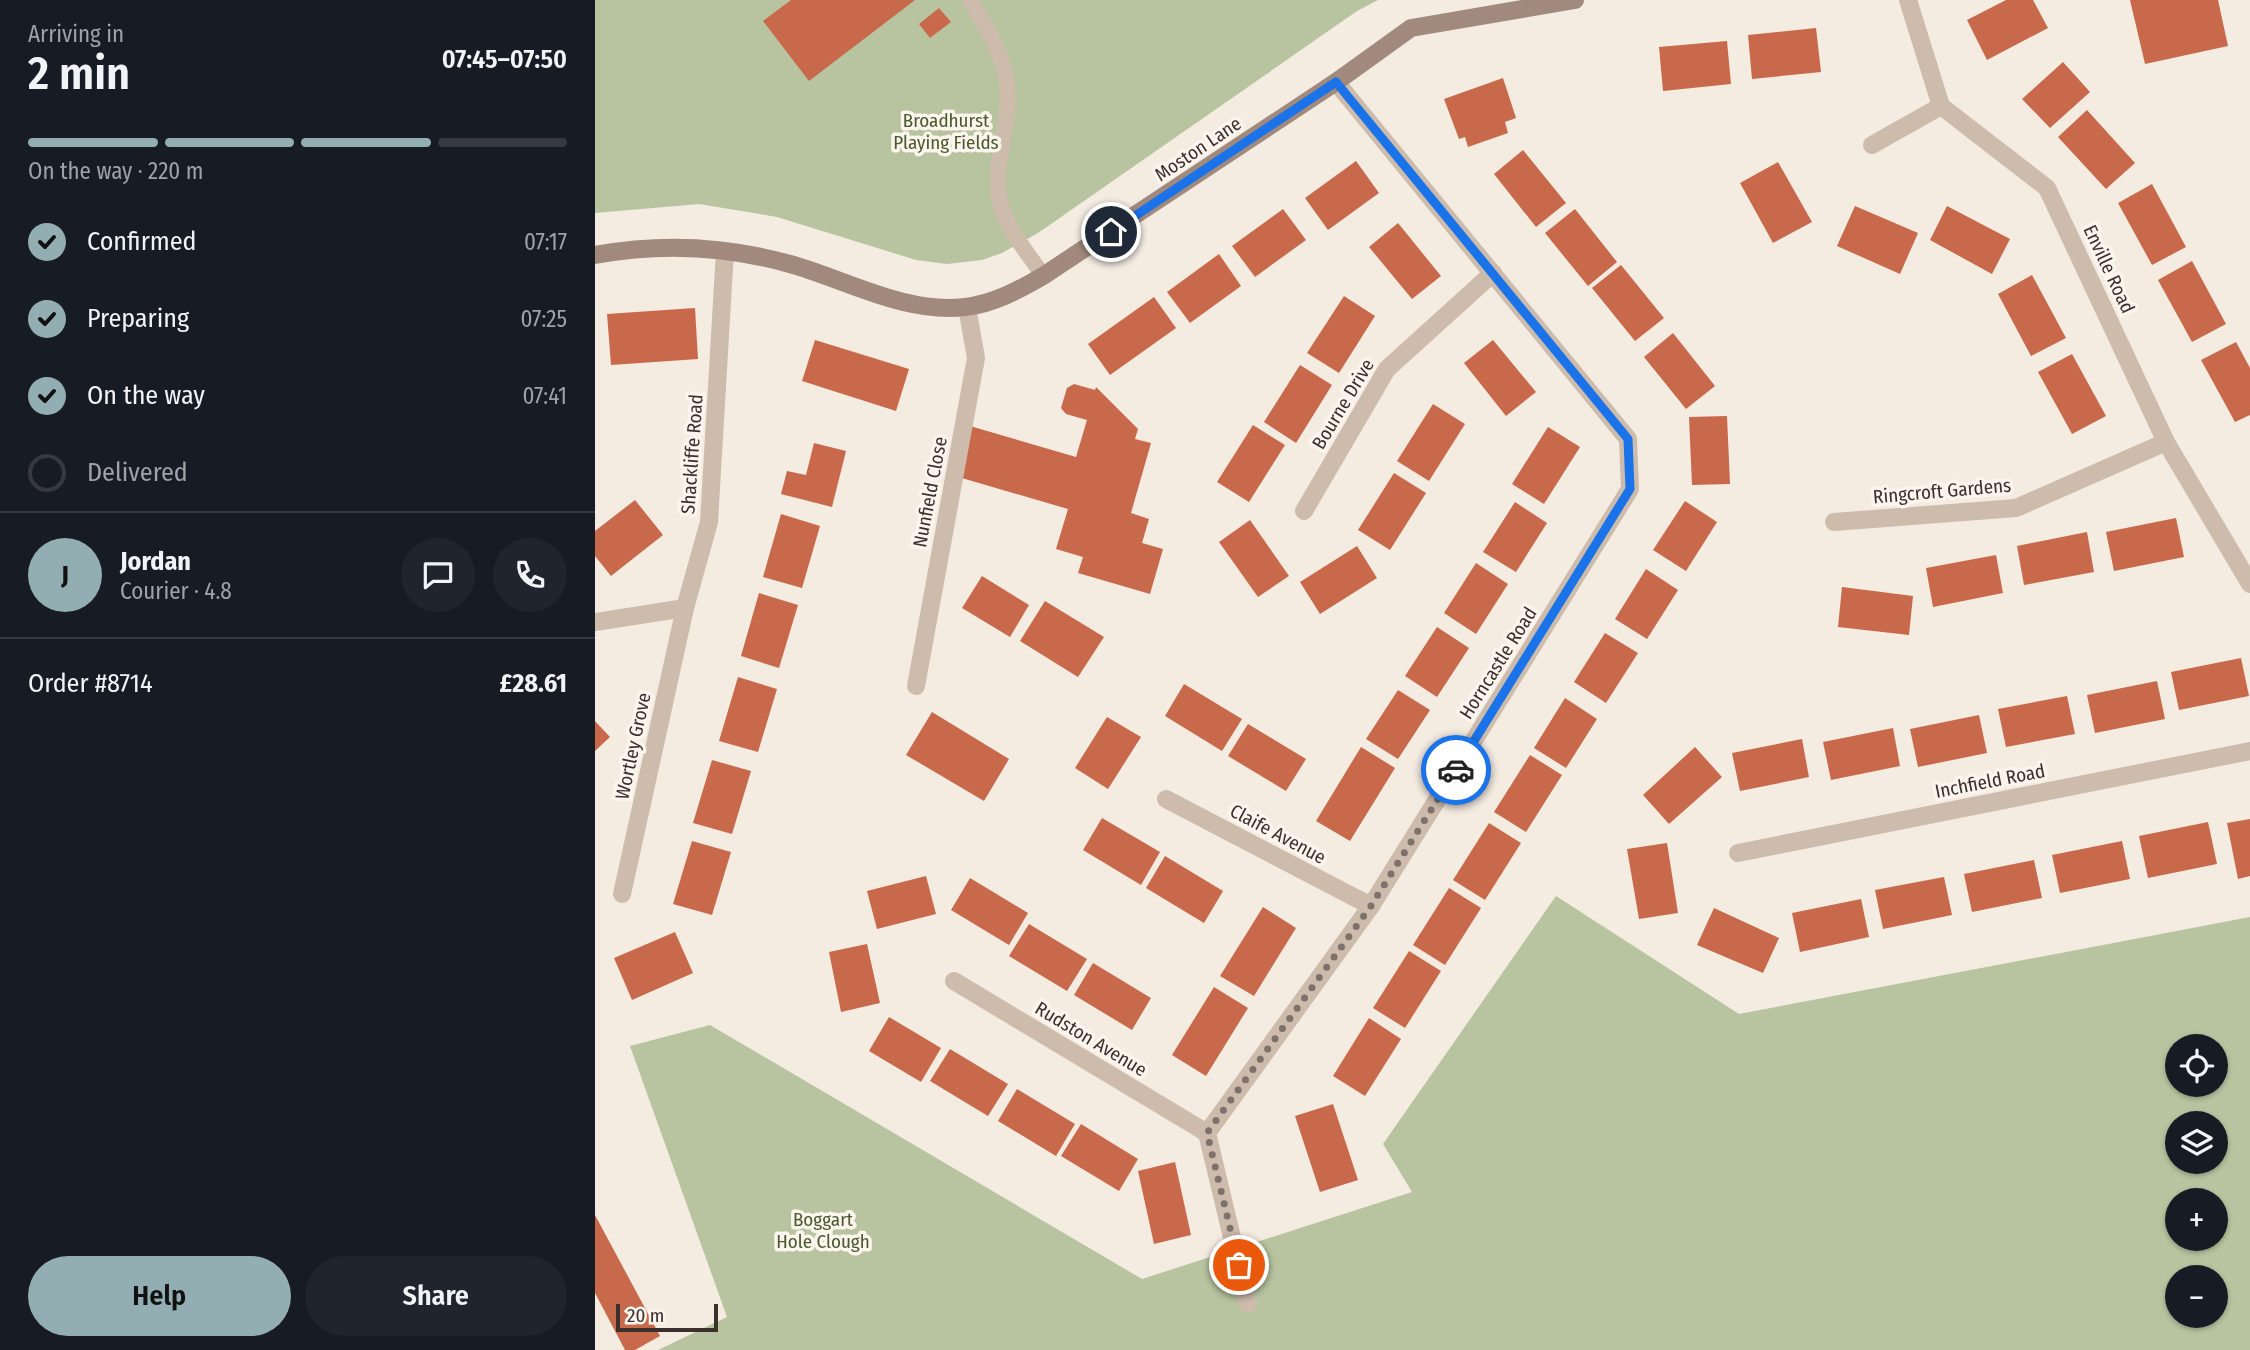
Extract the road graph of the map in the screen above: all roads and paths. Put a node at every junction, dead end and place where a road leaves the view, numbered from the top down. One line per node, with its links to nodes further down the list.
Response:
1 (970, 0): 10 (lane)
2 (1575, 0): 4 (street, Moston Lane)
3 (1908, 0): 5 (street)
4 (1336, 82): 9 (street, Horncastle Road); 10 (street, Moston Lane)
5 (1941, 106): 6 (street); 12 (street, Enville Road)
6 (1872, 145)
7 (725, 251): 8 (street, Moston Lane); 11 (street, Moston Lane); 16 (street, Shackliffe Road)
8 (595, 254)
9 (1493, 273): 13 (street, Bourne Drive); 23 (street, Horncastle Road)
10 (1043, 276): 11 (street, Moston Lane)
11 (967, 307): 18 (street, Nunfield Close)
12 (2166, 442): 14 (street, Ringcroft Gardens); 15 (street, Enville Road)
13 (1304, 511)
14 (1834, 522)
15 (2250, 584)
16 (685, 608): 17 (street); 22 (street, Wortley Grove)
17 (595, 622)
18 (916, 685)
19 (2250, 751): 21 (street, Inchfield Road)
20 (1166, 799): 23 (street, Claife Avenue)
21 (1738, 853)
22 (622, 894)
23 (1371, 906): 25 (street, Horncastle Road)
24 (954, 981): 25 (street, Rudston Avenue)
25 (1207, 1133): 26 (street)
26 (1248, 1304)

